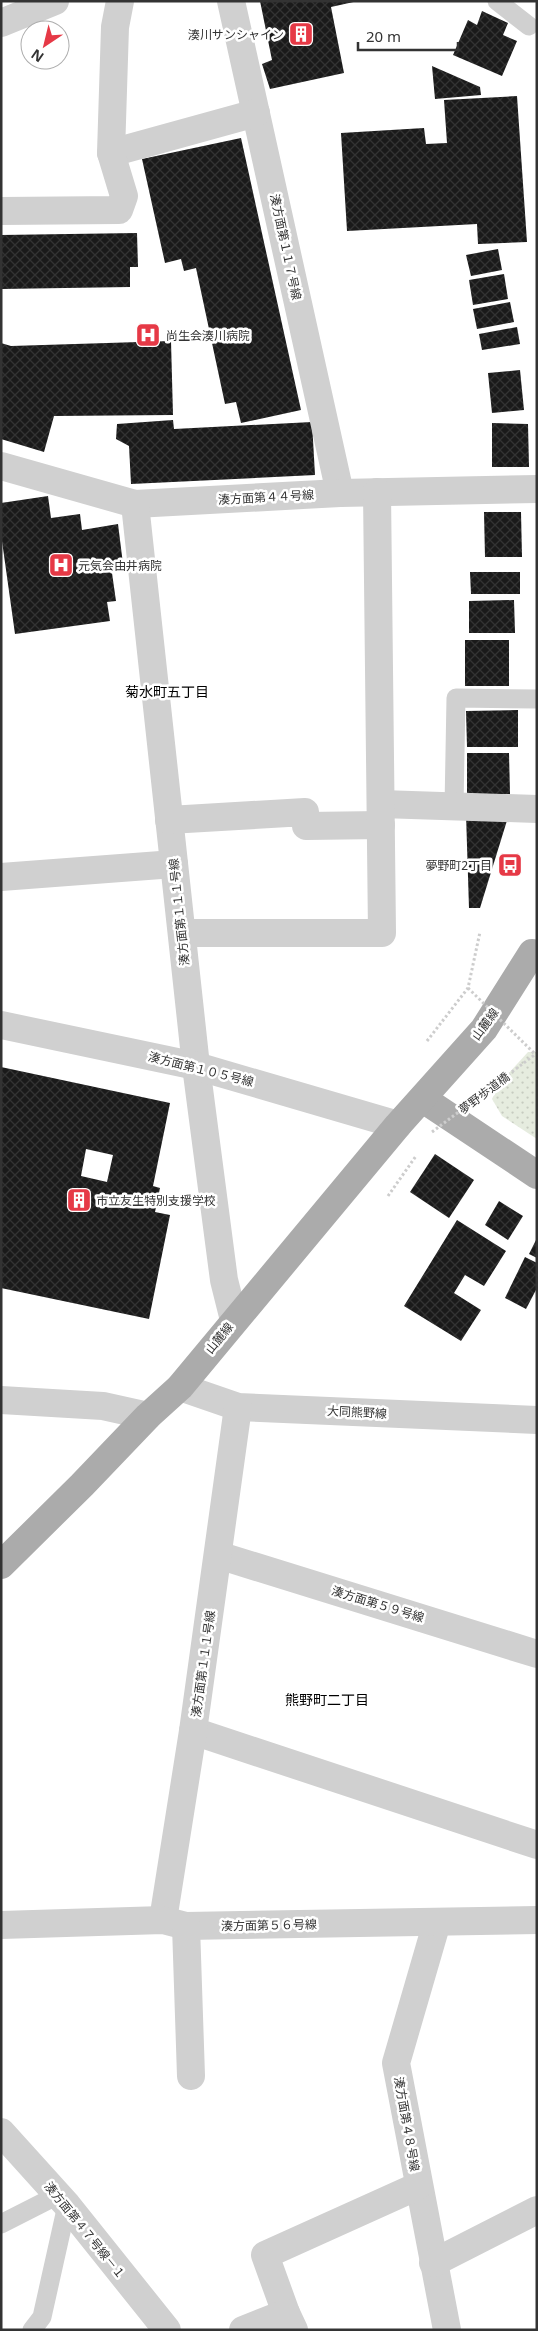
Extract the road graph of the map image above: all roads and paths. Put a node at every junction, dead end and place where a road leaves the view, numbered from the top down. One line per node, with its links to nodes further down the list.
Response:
1 (55, 1): 5 (street)
2 (120, 1): 8 (street)
3 (231, 1): 7 (street, 湊方面第１１７号線)
4 (497, 1): 6 (lane)
5 (1, 23)
6 (529, 26)
7 (256, 113): 8 (street); 13 (street, 湊方面第１１７号線)
8 (111, 153): 9 (street)
9 (1, 212)
10 (1, 466): 14 (street, 湊方面第４４号線)
11 (537, 489): 12 (street, 湊方面第４４号線)
12 (377, 492): 13 (street, 湊方面第４４号線); 18 (street)
13 (340, 493): 14 (street, 湊方面第４４号線)
14 (135, 504): 19 (street, 湊方面第１１１号線)
15 (537, 699): 16 (lane)
16 (454, 807): 17 (street); 18 (street)
17 (537, 809)
18 (381, 814): 19 (street); 23 (street)
19 (170, 820): 20 (street, 湊方面第１１１号線)
20 (174, 864): 21 (street); 23 (street, 湊方面第１１１号線)
21 (1, 878)
22 (480, 932): 25 (path)
23 (182, 933): 29 (street, 湊方面第１１１号線)
24 (535, 957): 30 (main road, 山麓線)
25 (468, 988): 27 (path); 28 (path, 夢野歩道橋, bridge)
26 (1, 1025): 29 (street, 湊方面第１０５号線)
27 (427, 1041)
28 (536, 1053): 32 (path, 夢野歩道橋, bridge)
29 (196, 1066): 31 (street, 湊方面第１０５号線); 36 (street, 湊方面第１１１号線)
30 (423, 1099): 31 (main road, 山麓線); 34 (main road)
31 (398, 1125): 36 (main road, 山麓線)
32 (427, 1140)
33 (421, 1148): 35 (path)
34 (537, 1175)
35 (388, 1196)
36 (234, 1320): 37 (main road, 山麓線)
37 (180, 1387): 39 (street, 大同熊野線); 40 (main road, 山麓線)
38 (1, 1400): 40 (street)
39 (238, 1407): 41 (street, 大同熊野線); 42 (street, 湊方面第１１１号線)
40 (148, 1416): 43 (main road, 山麓線)
41 (537, 1420)
42 (218, 1555): 44 (street, 湊方面第５９号線); 45 (street, 湊方面第１１１号線)
43 (1, 1565)
44 (537, 1654)
45 (193, 1731): 46 (street); 49 (street, 湊方面第１１１号線)
46 (537, 1845)
47 (537, 1920): 48 (street, 湊方面第５６号線)
48 (437, 1922): 49 (street, 湊方面第５６号線); 53 (street, 湊方面第４８号線)
49 (175, 1923): 50 (street, 湊方面第５６号線); 51 (street, 湊方面第１１１号線)
50 (1, 1925)
51 (191, 2076)
52 (1, 2132): 54 (street, 湊方面第４７号線－１)
53 (418, 2186): 57 (street, 湊方面第４８号線); 58 (street)
54 (62, 2200): 56 (lane); 60 (lane); 61 (street, 湊方面第４７号線－１)
55 (537, 2210): 57 (street)
56 (1, 2224)
57 (433, 2263): 59 (street, 湊方面第４８号線)
58 (290, 2322): 62 (street)
59 (439, 2327)
60 (32, 2330)
61 (167, 2330)
62 (243, 2330)

